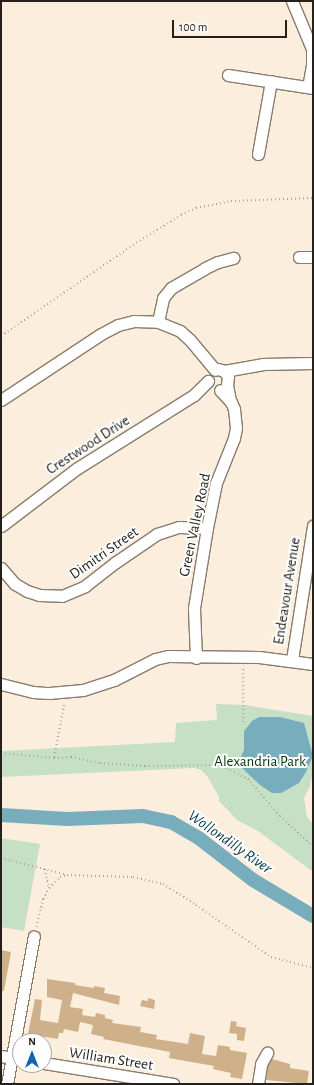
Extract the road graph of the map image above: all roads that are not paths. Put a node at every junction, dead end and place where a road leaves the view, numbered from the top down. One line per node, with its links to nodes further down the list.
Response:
1 (292, 1): 4 (street)
2 (228, 75): 3 (street)
3 (270, 81): 4 (street); 5 (street)
4 (311, 88)
5 (258, 154)
6 (299, 257): 7 (street)
7 (313, 257)
8 (233, 258): 9 (street)
9 (158, 322): 11 (street, Green Valley Road); 12 (street, Green Valley Road)
10 (313, 363): 11 (street, Crestwood Drive)
11 (218, 380): 13 (street, Crestwood Drive); 15 (street, Green Valley Road)
12 (1, 400)
13 (1, 526)
14 (313, 526): 18 (street, Endeavour Avenue)
15 (207, 528): 16 (street, Dimitri Street); 17 (street, Green Valley Road)
16 (1, 568)
17 (196, 658): 18 (street); 20 (street)
18 (292, 660): 19 (street)
19 (313, 664)
20 (1, 684)
21 (34, 936): 23 (street)
22 (267, 1053): 27 (street)
23 (11, 1057): 25 (street)
24 (52, 1064): 26 (street, William Street)
25 (7, 1084)
26 (173, 1084)
27 (258, 1084)

